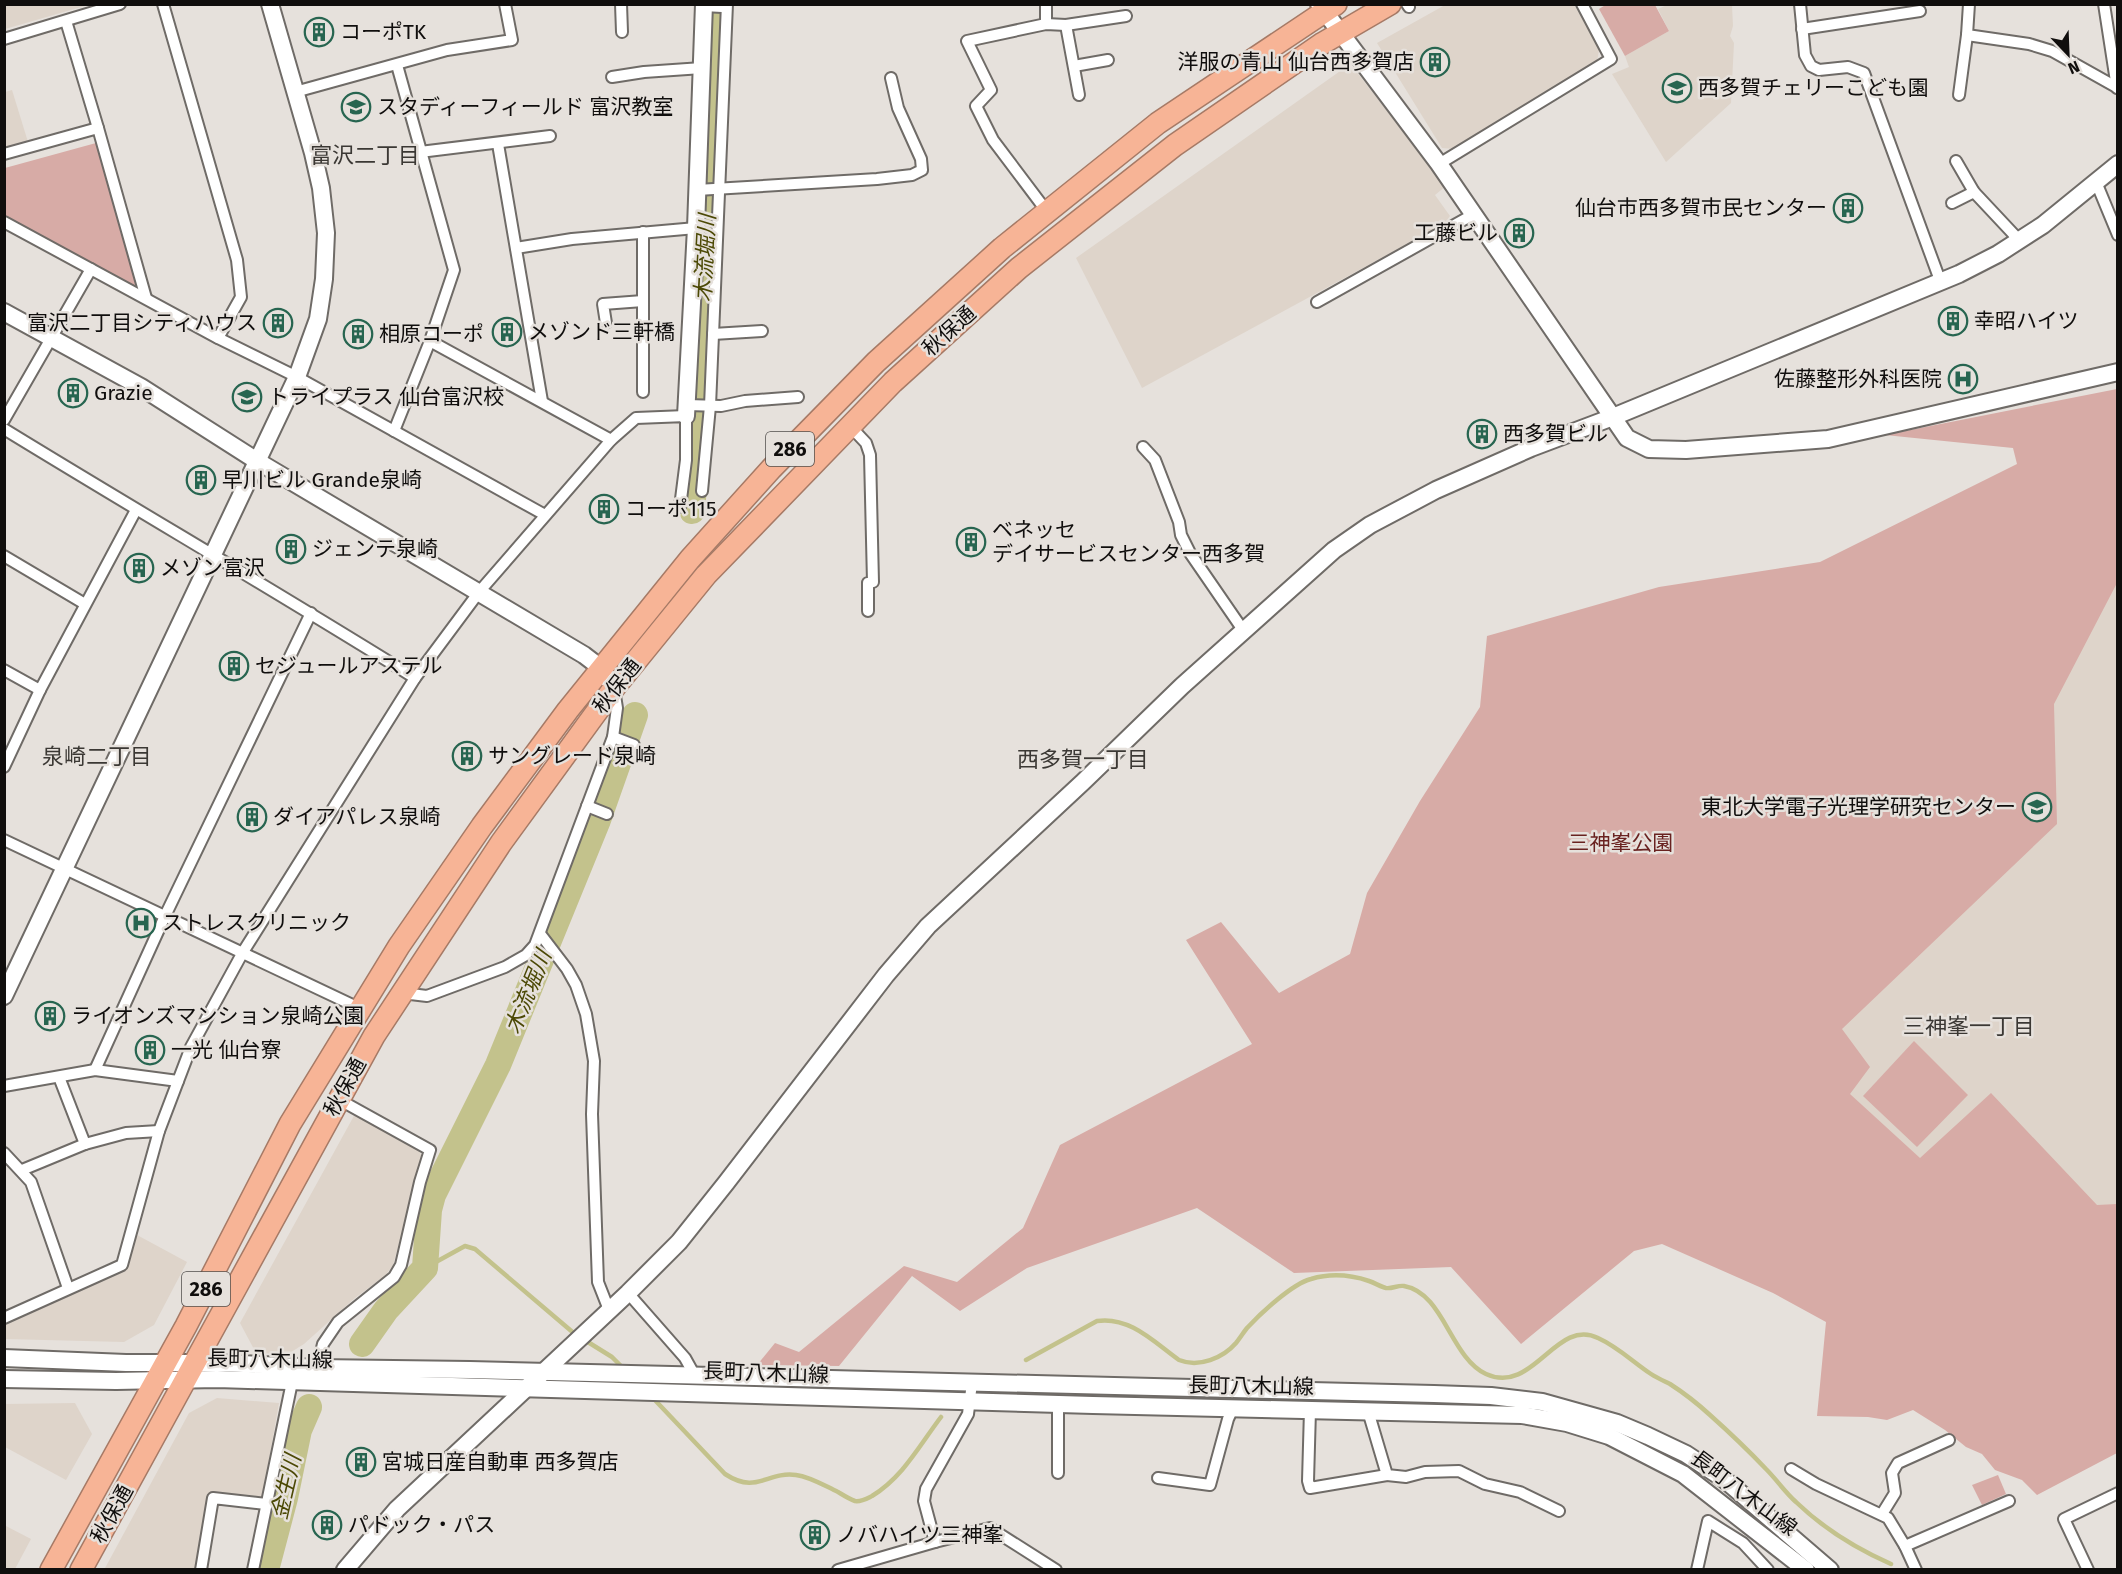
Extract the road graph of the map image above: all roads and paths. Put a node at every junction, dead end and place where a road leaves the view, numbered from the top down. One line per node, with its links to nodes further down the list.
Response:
1 (120, 4): 16 (street)
2 (163, 4): 65 (street)
3 (270, 4): 31 (street)
4 (505, 4): 25 (street)
5 (621, 4): 20 (street)
6 (1046, 4): 17 (street)
7 (1582, 4): 40 (street)
8 (1800, 4): 19 (street)
9 (1969, 4): 22 (street)
10 (2104, 4): 30 (street)
11 (1402, 5): 21 (highway, 秋保通 / 286)
12 (714, 6): 27 (street); 43 (street)
13 (1327, 7): 21 (street); 47 (highway, 秋保通 / 286)
14 (1920, 11): 19 (street)
15 (1126, 16): 18 (street)
16 (66, 21): 23 (street); 34 (street)
17 (1046, 24): 18 (street); 47 (street)
18 (1066, 25): 26 (street)
19 (1802, 29): 56 (street)
20 (622, 32)
21 (1341, 33): 40 (street); 75 (highway, 秋保通 / 286)
22 (1967, 35): 30 (street); 33 (street)
23 (4, 39)
24 (1108, 60): 26 (street)
25 (397, 65): 31 (street); 37 (street)
26 (1074, 66): 32 (street)
27 (702, 68): 28 (street); 43 (street)
28 (612, 77)
29 (891, 78): 43 (street)
30 (2117, 88)
31 (295, 92): 68 (street)
32 (1079, 95)
33 (1959, 95)
34 (98, 128): 38 (street); 57 (street)
35 (550, 136): 36 (street)
36 (498, 144): 37 (street); 54 (street)
37 (420, 152): 66 (street)
38 (4, 154)
39 (1956, 161): 44 (street)
40 (1439, 164): 48 (street)
41 (2118, 165): 42 (street)
42 (2096, 182): 46 (street); 53 (street)
43 (709, 189): 50 (street); 63 (street)
44 (1974, 192): 45 (street); 53 (street)
45 (1952, 203)
46 (2113, 210): 52 (street)
47 (1047, 213): 92 (highway, 秋保通 / 286)
48 (1474, 214): 59 (street); 73 (street)
49 (4, 222): 55 (street)
50 (696, 228): 51 (street); 72 (street)
51 (643, 232): 54 (street); 58 (street)
52 (2118, 235)
53 (2019, 240): 56 (street)
54 (516, 248): 71 (street)
55 (91, 269): 57 (street); 64 (street)
56 (1941, 283): 73 (street)
57 (146, 298): 65 (street)
58 (642, 301): 61 (street); 69 (street)
59 (1317, 302)
60 (4, 312): 64 (street)
61 (606, 323)
62 (762, 332): 63 (street)
63 (713, 334): 72 (street)
64 (53, 338): 74 (street); 80 (street)
65 (218, 338): 68 (street)
66 (430, 341): 71 (street); 77 (street)
67 (2118, 372): 73 (street)
68 (297, 377): 77 (street); 80 (street)
69 (643, 392)
70 (798, 397): 72 (street)
71 (542, 401): 78 (street)
72 (697, 408): 78 (street); 81 (street); 82 (street)
73 (1613, 417): 91 (street)
74 (4, 420)
75 (850, 426): 89 (street); 95 (highway, 秋保通 / 286)
76 (4, 429): 83 (street)
77 (394, 431): 84 (street)
78 (611, 440): 84 (street)
79 (1143, 447): 91 (street)
80 (257, 461): 85 (street); 87 (street)
81 (702, 491)
82 (680, 507)
83 (136, 510): 85 (street); 88 (street)
84 (546, 515): 87 (street)
85 (212, 555): 90 (street); 103 (street)
86 (4, 556): 88 (street)
87 (479, 592): 92 (street); 94 (street)
88 (85, 604): 96 (street)
89 (868, 610)
90 (311, 612): 94 (street); 104 (street)
91 (1243, 630): 120 (street)
92 (601, 668): 95 (street); 109 (highway, 秋保通 / 286)
93 (4, 670): 96 (street)
94 (415, 678): 106 (street)
95 (614, 688): 97 (street); 107 (highway, 秋保通 / 286)
96 (40, 690): 99 (street)
97 (617, 738): 98 (street); 100 (street)
98 (634, 745)
99 (4, 766)
100 (591, 807): 101 (street); 105 (street)
101 (607, 814)
102 (4, 840): 103 (street)
103 (65, 868): 104 (street); 108 (street)
104 (165, 916): 106 (street); 110 (street)
105 (542, 937): 107 (street); 121 (street)
106 (243, 952): 109 (street); 112 (street)
107 (402, 993): 114 (highway, 秋保通 / 286)
108 (4, 996)
109 (361, 1008): 125 (highway, 秋保通 / 286)
110 (95, 1070): 111 (street); 112 (street)
111 (59, 1077): 113 (street); 116 (street)
112 (178, 1081): 115 (street)
113 (4, 1086)
114 (338, 1099): 124 (street); 126 (highway, 秋保通 / 286)
115 (159, 1131): 116 (street); 119 (street)
116 (85, 1144): 118 (street)
117 (4, 1153): 118 (street)
118 (22, 1170): 119 (street)
119 (68, 1288): 122 (street)
120 (628, 1293): 121 (street); 128 (street)
121 (609, 1310): 127 (street)
122 (4, 1318)
123 (4, 1358): 125 (street)
124 (317, 1368): 126 (street); 127 (street)
125 (161, 1371): 126 (street, 長町八木山線); 129 (street, 長町八木山線); 151 (highway, 秋保通 / 286)
126 (191, 1371): 130 (street, 長町八木山線); 152 (highway, 秋保通 / 286)
127 (542, 1372): 128 (street); 132 (street)
128 (695, 1376): 131 (street)
129 (4, 1379)
130 (292, 1383): 132 (street, 長町八木山線); 145 (street)
131 (972, 1383): 133 (street); 150 (street)
132 (524, 1388): 133 (street, 長町八木山線); 155 (street)
133 (970, 1402): 134 (street, 長町八木山線); 148 (street)
134 (1058, 1404): 135 (street, 長町八木山線); 140 (street)
135 (1233, 1408): 136 (street, 長町八木山線); 142 (street)
136 (1310, 1410): 137 (street, 長町八木山線); 141 (street)
137 (1368, 1411): 141 (street); 150 (street, 長町八木山線)
138 (1949, 1440): 147 (street)
139 (1791, 1469): 147 (street)
140 (1058, 1473)
141 (1387, 1476): 146 (street)
142 (1158, 1478)
143 (2118, 1493): 162 (street)
144 (2009, 1500): 149 (street)
145 (266, 1504): 153 (street); 154 (street)
146 (1559, 1511)
147 (1882, 1514): 149 (street)
148 (935, 1542): 156 (street); 157 (street)
149 (1905, 1546): 161 (street)
150 (1807, 1566): 160 (street)
151 (51, 1569)
152 (81, 1569)
153 (201, 1569)
154 (253, 1569)
155 (345, 1569)
156 (840, 1569)
157 (1056, 1569)
158 (1697, 1569): 159 (street)
159 (1768, 1569)
160 (1830, 1569)
161 (1916, 1569)
162 (2088, 1569)

